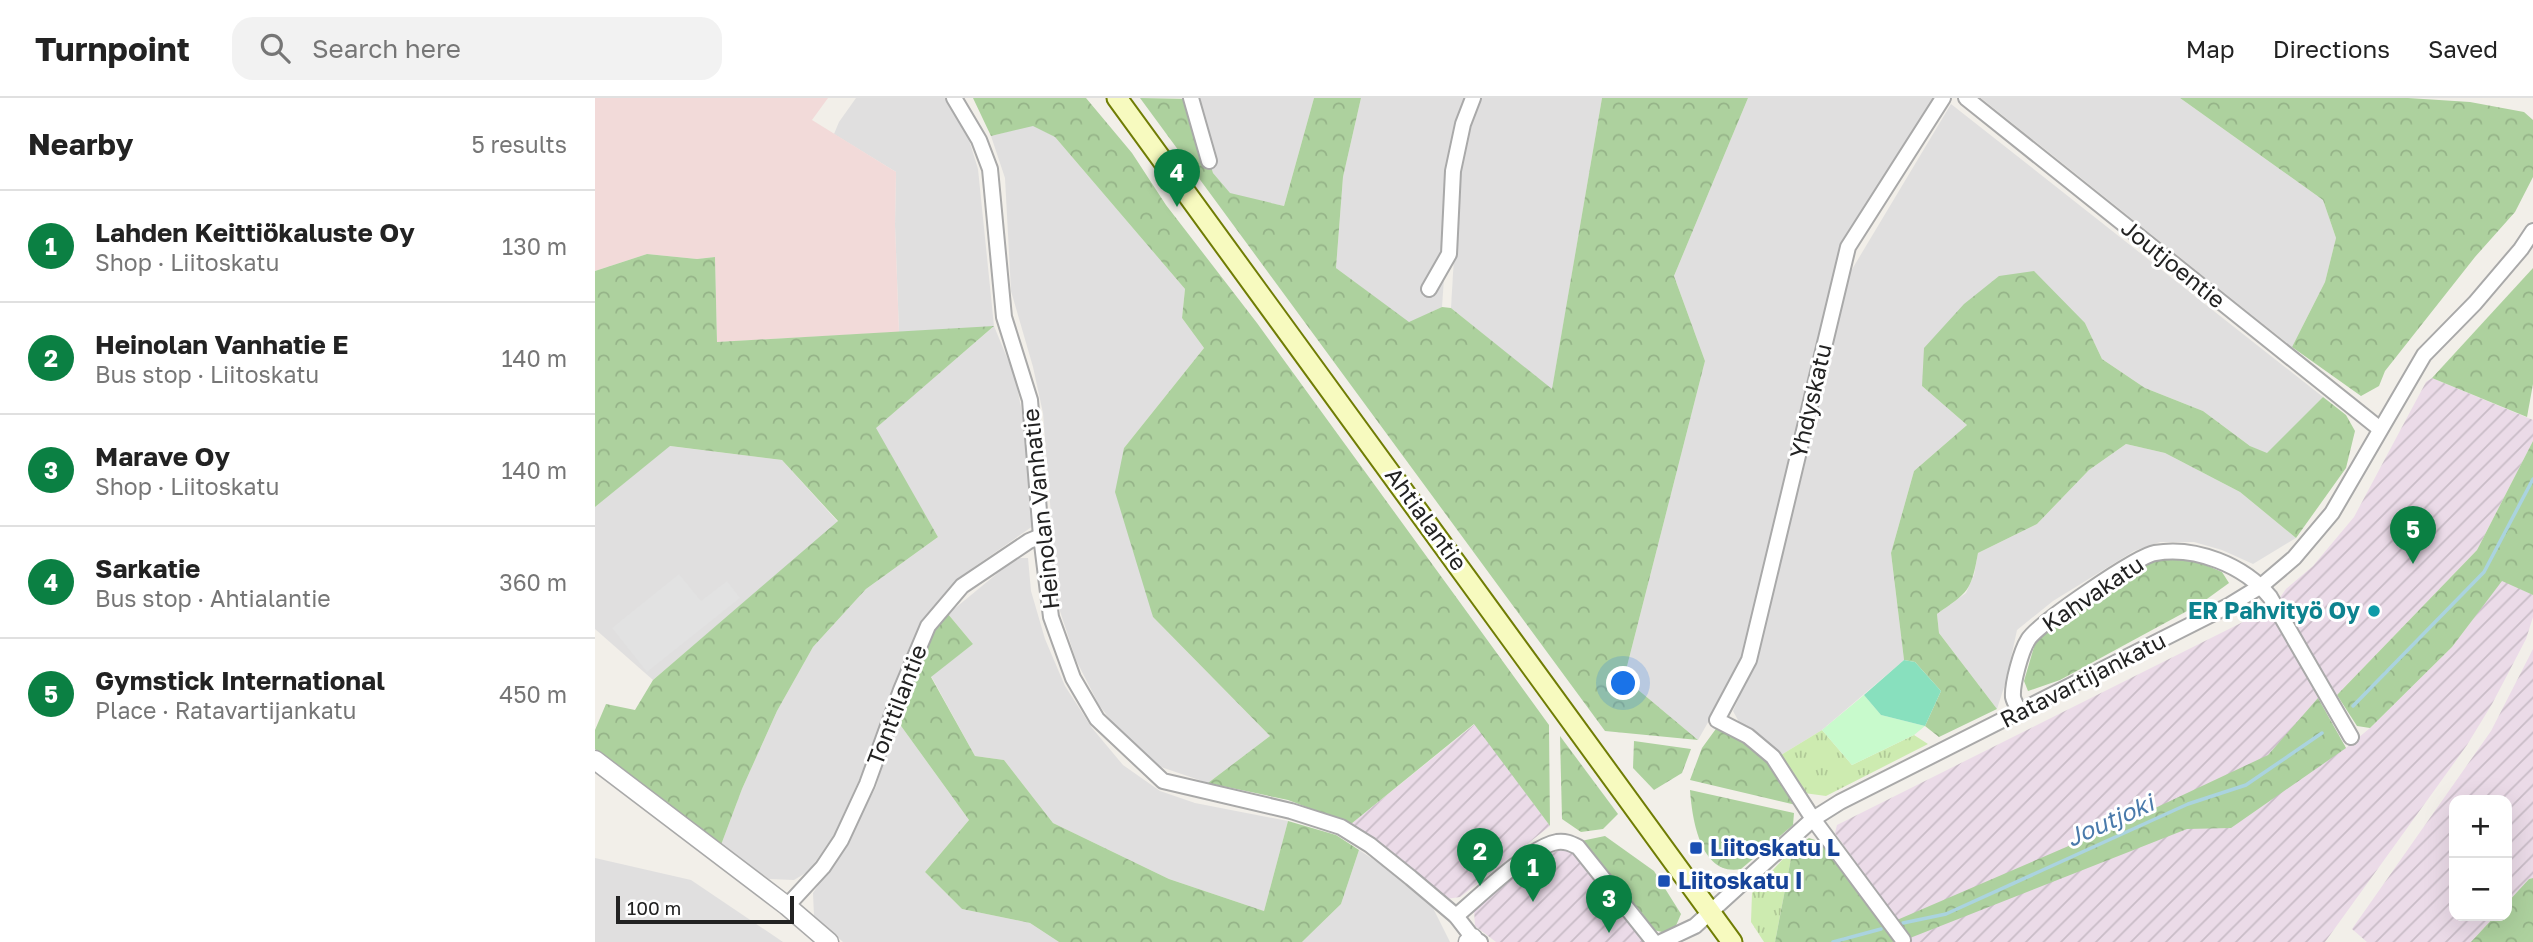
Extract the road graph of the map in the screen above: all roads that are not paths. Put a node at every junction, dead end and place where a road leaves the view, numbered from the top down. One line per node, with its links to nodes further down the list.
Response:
1 (954, 98): 11 (street, Heinolan Vanhatie)
2 (1117, 98): 18 (main road, Ahtialantie)
3 (1191, 98): 7 (street)
4 (1473, 98): 9 (street)
5 (1943, 98): 16 (street, Yhdyskatu)
6 (1966, 98): 10 (street, Joutjoentie)
7 (1209, 161)
8 (2533, 231): 10 (street, Ratavartijankatu)
9 (1429, 289)
10 (2380, 429): 12 (street, Ratavartijankatu)
11 (1041, 536): 17 (street, Tonttilantie); 19 (street, Heinolan Vanhatie)
12 (2261, 586): 13 (street, Ratavartijankatu); 13 (street, Kahvakatu); 14 (street, Kahvakatu)
13 (2019, 712): 16 (street, Ratavartijankatu)
14 (2351, 737)
15 (595, 760): 17 (street)
16 (1813, 819): 18 (street, Ratavartijankatu); 20 (street)
17 (787, 906): 22 (street)
18 (1710, 912): 24 (street, Ratavartijankatu); 25 (main road, Ahtialantie)
19 (1456, 916): 21 (street, Heinolan Vanhatie); 23 (street)
20 (1903, 940)
21 (1474, 941)
22 (828, 942)
23 (1654, 942)
24 (1661, 942)
25 (1732, 942)

